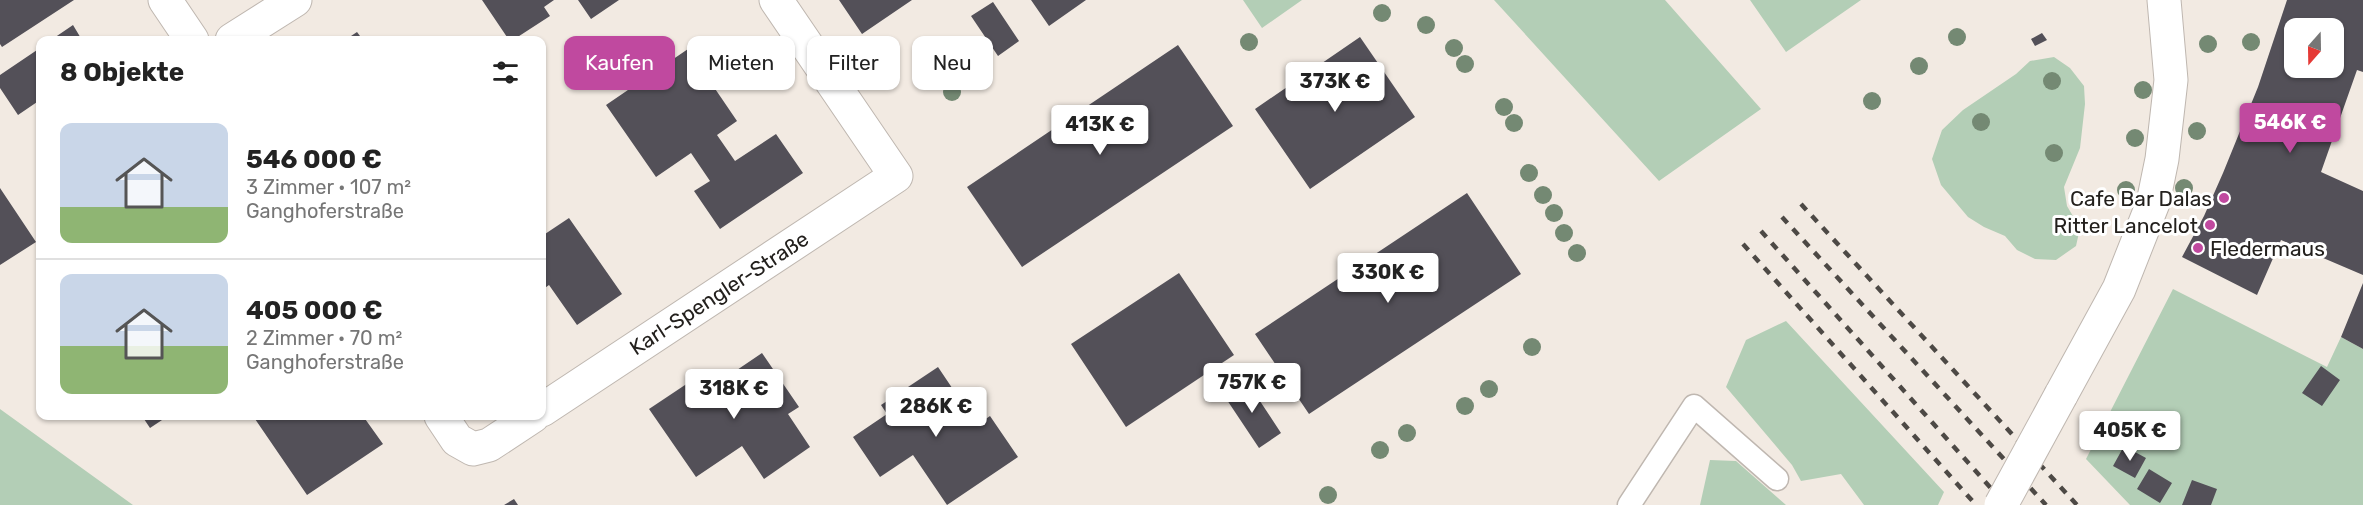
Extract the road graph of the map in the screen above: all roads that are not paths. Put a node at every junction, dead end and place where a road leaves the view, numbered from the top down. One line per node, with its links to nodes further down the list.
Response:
1 (165, 0): 5 (street)
2 (295, 0): 6 (street)
3 (776, 0): 7 (street, Karl-Spengler-Straße)
4 (2164, 0): 12 (street, bridge)
5 (189, 36)
6 (238, 36)
7 (546, 407)
8 (444, 420): 9 (street)
9 (527, 420)
10 (1777, 479): 11 (lane)
11 (1629, 505)
12 (2001, 505)

